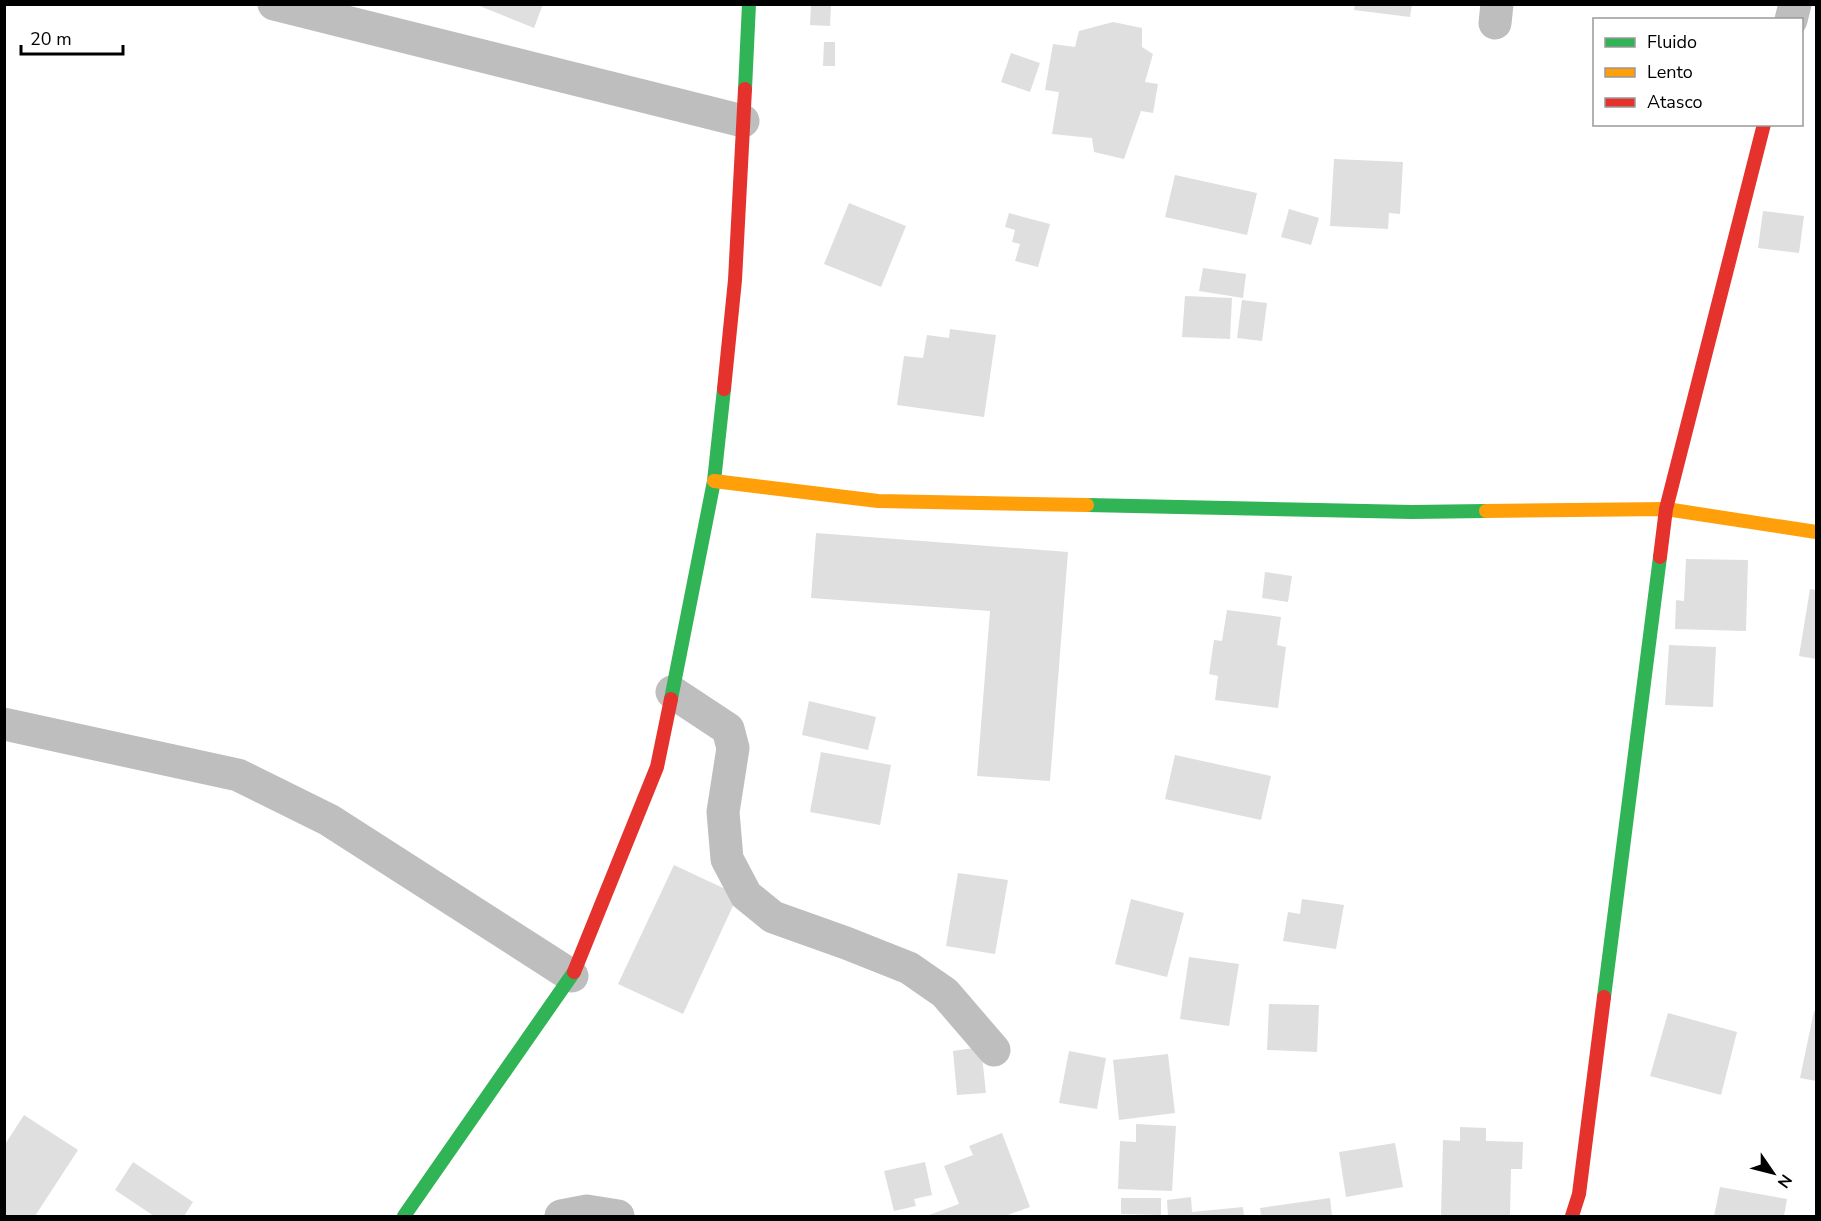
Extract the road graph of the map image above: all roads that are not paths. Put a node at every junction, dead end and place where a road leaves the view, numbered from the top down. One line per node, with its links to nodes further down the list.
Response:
1 (274, 4): 3 (street)
2 (749, 4): 3 (street)
3 (743, 121): 5 (street)
4 (1763, 126): 6 (street)
5 (714, 480): 6 (street); 8 (street)
6 (1666, 509): 7 (street); 15 (street)
7 (1816, 532)
8 (672, 692): 10 (street); 11 (street)
9 (4, 724): 10 (street)
10 (572, 976): 12 (street)
11 (994, 1050)
12 (404, 1216)
13 (561, 1216): 14 (street)
14 (618, 1216)
15 (1572, 1216)

